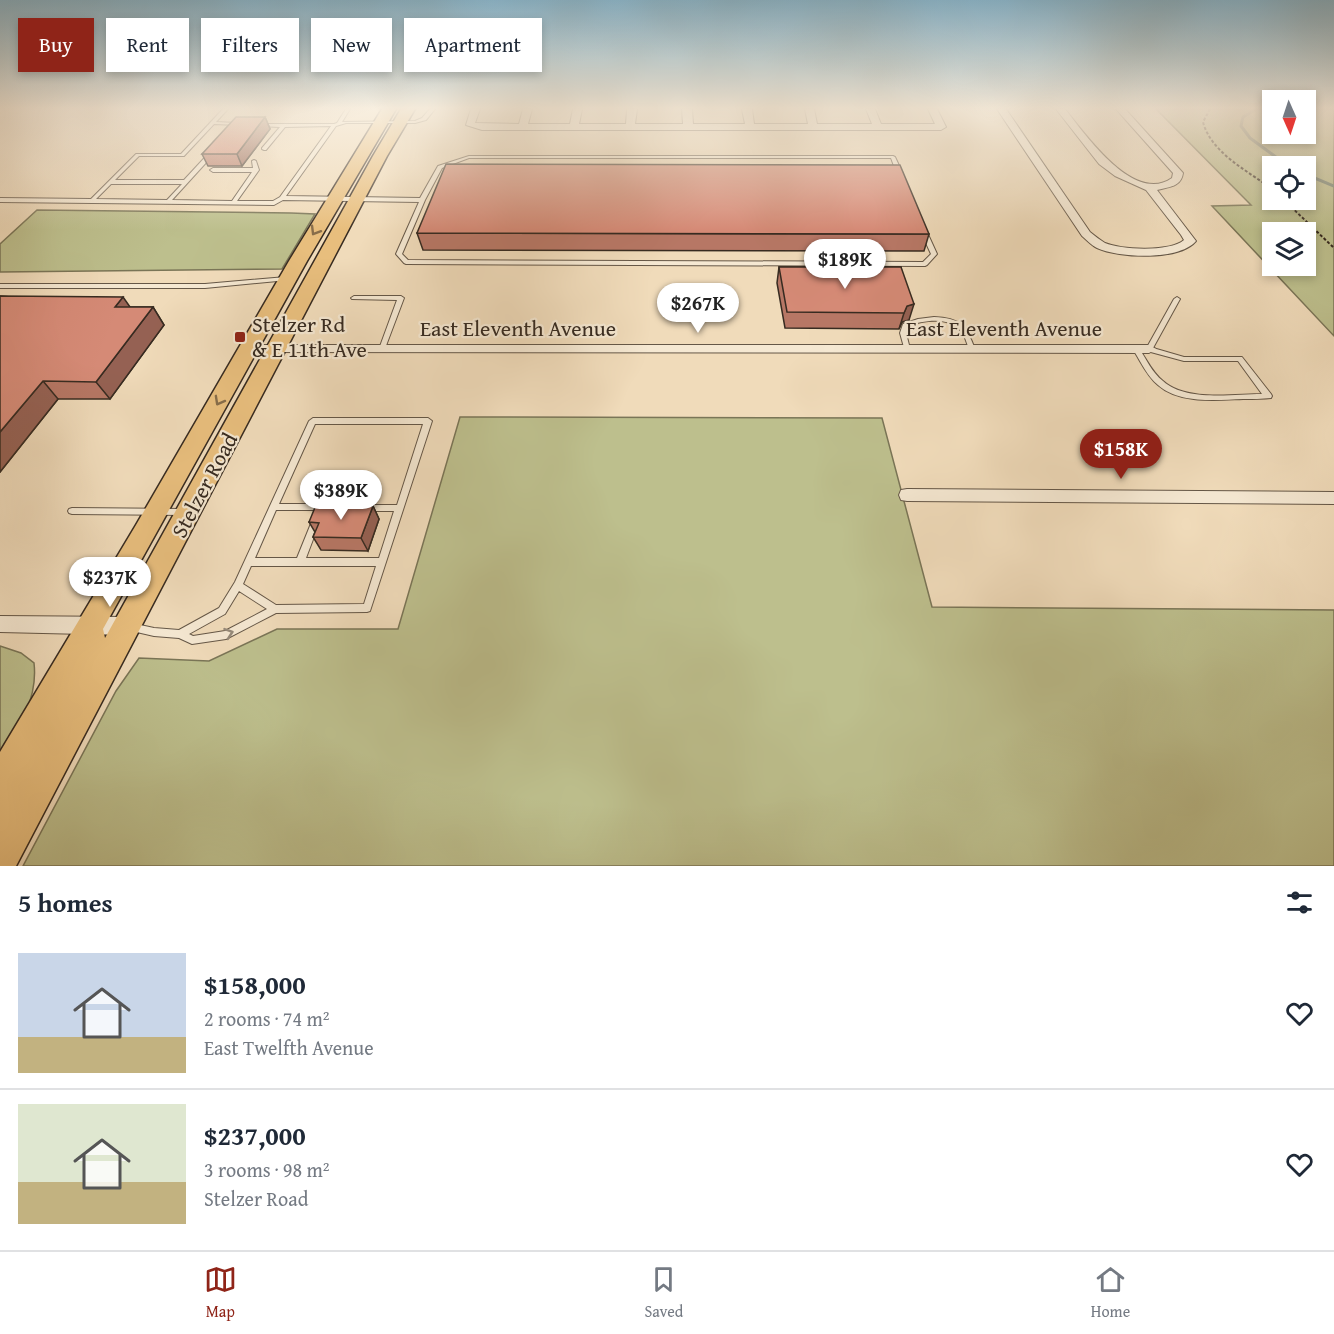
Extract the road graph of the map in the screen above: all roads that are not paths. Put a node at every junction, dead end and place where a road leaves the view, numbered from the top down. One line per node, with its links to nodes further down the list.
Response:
1 (187, 149): 13 (lane)
2 (215, 149): 14 (lane)
3 (318, 149): 16 (lane)
4 (370, 149): 17 (main road, Stelzer Road)
5 (379, 149): 18 (main road, Stelzer Road)
6 (1028, 149): 15 (street)
7 (1093, 149): 15 (street)
8 (1157, 149): 15 (street)
9 (254, 161): 11 (lane)
10 (213, 170): 11 (lane)
11 (256, 170): 23 (lane)
12 (902, 178): 19 (lane)
13 (110, 182): 14 (lane); 21 (lane)
14 (186, 182): 22 (lane)
15 (1150, 188)
16 (282, 198): 17 (lane); 23 (lane)
17 (334, 199): 18 (lane); 25 (main road, Stelzer Road, one-way to 25)
18 (357, 199): 19 (lane); 30 (main road, Stelzer Road)
19 (422, 200): 24 (lane)
20 (0, 201): 21 (lane)
21 (92, 201): 22 (lane)
22 (168, 202): 23 (lane)
23 (233, 203)
24 (920, 222)
25 (288, 279): 26 (lane); 29 (main road, Stelzer Road)
26 (0, 286)
27 (354, 298): 31 (lane)
28 (1177, 299): 34 (lane)
29 (248, 349): 30 (street, East Eleventh Avenue); 43 (main road, Stelzer Road, one-way to 43)
30 (276, 349): 31 (street, East Eleventh Avenue); 44 (main road, Stelzer Road)
31 (382, 349): 32 (street, East Eleventh Avenue)
32 (907, 349): 33 (street, East Eleventh Avenue); 33 (lane)
33 (972, 349): 34 (street, East Eleventh Avenue)
34 (1142, 349): 34 (lane)
35 (907, 495): 36 (street)
36 (1334, 498)
37 (274, 507): 38 (lane); 41 (lane); 45 (lane)
38 (321, 507): 39 (lane); 46 (lane)
39 (332, 507)
40 (355, 508): 41 (lane)
41 (400, 508): 47 (lane)
42 (72, 511): 43 (lane)
43 (156, 512): 44 (lane); 51 (main road, Stelzer Road)
44 (189, 512): 52 (main road, Stelzer Road)
45 (249, 562): 46 (lane); 48 (lane)
46 (300, 562): 47 (lane)
47 (382, 562): 49 (lane)
48 (238, 585): 49 (lane); 53 (lane)
49 (275, 609): 53 (lane, one-way to 49)
50 (0, 624): 51 (street)
51 (91, 626): 52 (street); 54 (main road, Stelzer Road); 55 (main road)
52 (128, 626): 53 (lane); 56 (main road, Stelzer Road)
53 (180, 634)
54 (0, 782)
55 (0, 819)
56 (0, 861)

